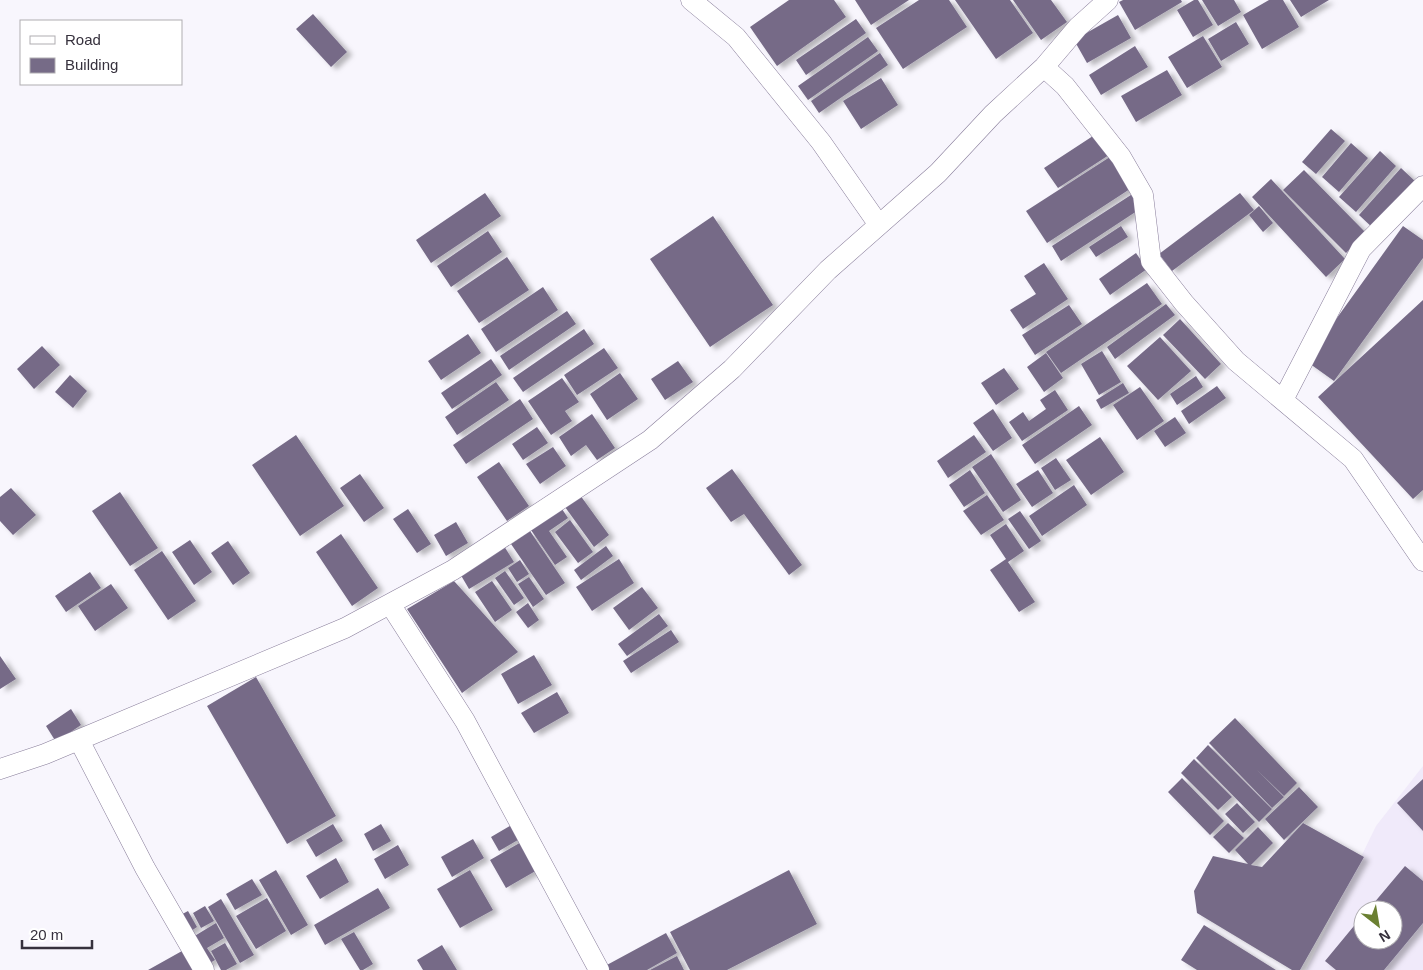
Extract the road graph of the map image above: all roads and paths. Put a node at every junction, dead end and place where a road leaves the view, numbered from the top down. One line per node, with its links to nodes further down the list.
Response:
1 (691, 0): 5 (street)
2 (1108, 0): 3 (street)
3 (1044, 67): 5 (street); 6 (street)
4 (1423, 186): 6 (street)
5 (879, 225): 8 (street)
6 (1283, 400): 7 (street)
7 (1423, 561)
8 (390, 604): 9 (street); 12 (street)
9 (79, 740): 10 (street); 11 (street)
10 (0, 769)
11 (204, 970)
12 (599, 970)

